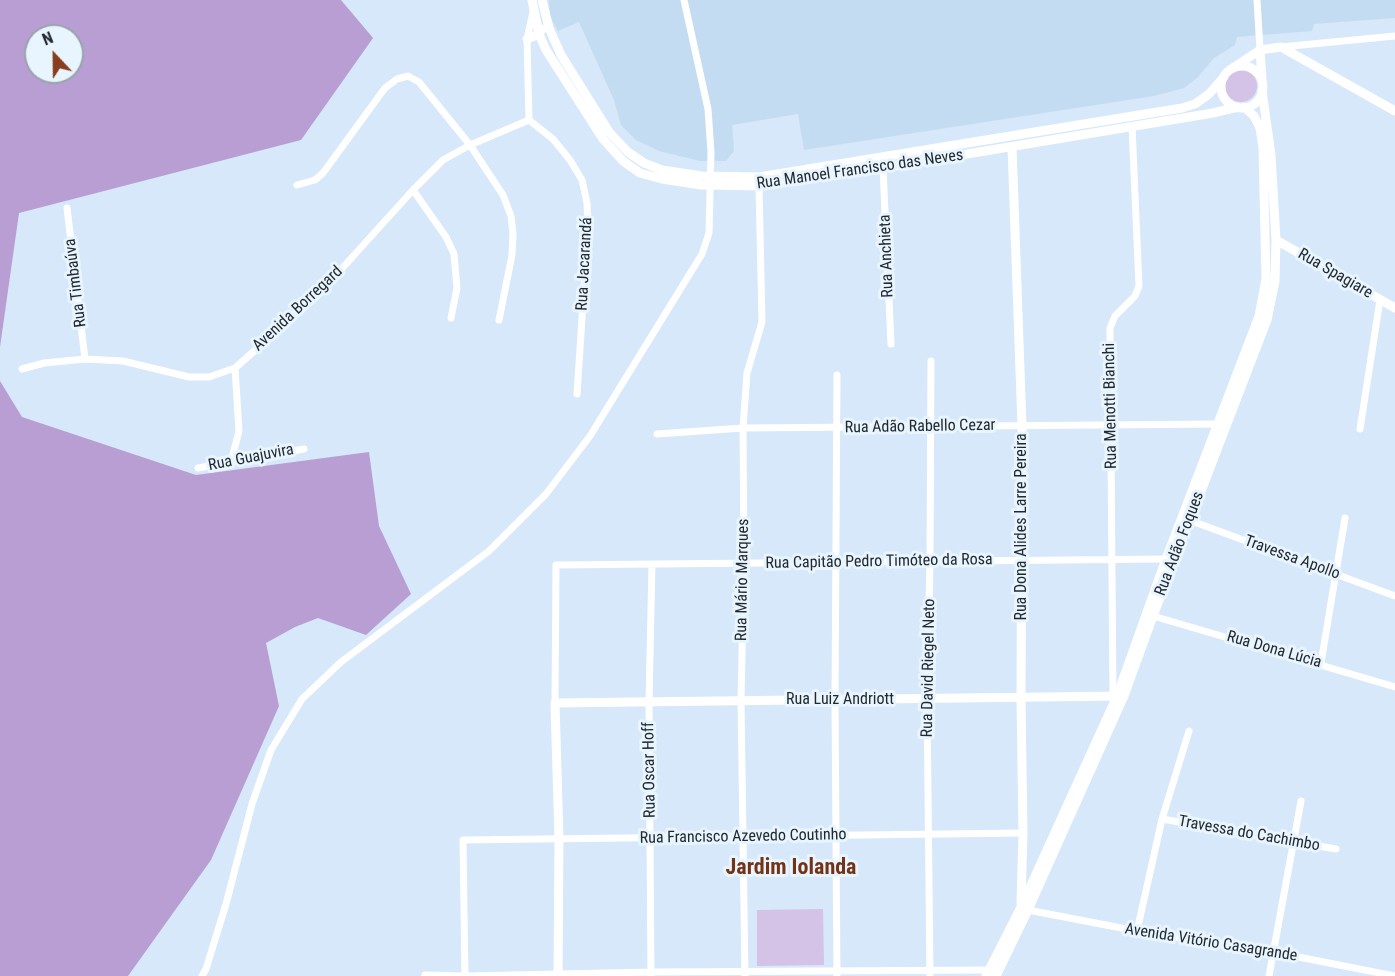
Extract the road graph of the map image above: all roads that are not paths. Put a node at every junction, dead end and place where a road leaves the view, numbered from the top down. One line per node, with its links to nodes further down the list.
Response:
1 (532, 0): 5 (main road, Rua Manoel Francisco das Neves)
2 (684, 0): 90 (street)
3 (1257, 0): 10 (street)
4 (541, 3): 6 (main road); 12 (main road, Rua Manoel Francisco das Neves)
5 (533, 12): 6 (main road, Rua Manoel Francisco das Neves); 8 (street)
6 (539, 34): 8 (main road); 22 (main road, Rua Manoel Francisco das Neves)
7 (1395, 36): 9 (street)
8 (528, 39): 16 (street)
9 (1281, 46): 10 (main road); 15 (main road)
10 (1260, 50): 11 (main road); 13 (main road, Rua Adão Foques)
11 (1233, 68): 12 (main road); 13 (main road)
12 (1224, 77): 14 (main road)
13 (1262, 87): 14 (main road); 25 (main road, Rua Adão Foques)
14 (1241, 107): 17 (main road, Rua Manoel Francisco das Neves); 38 (main road, Rua Adão Foques)
15 (1395, 111)
16 (529, 120): 18 (street, Avenida Borregard); 36 (street, Rua Jacarandá)
17 (1132, 126): 19 (main road, Rua Manoel Francisco das Neves); 37 (street, Rua Menotti Bianchi)
18 (470, 145): 21 (street); 23 (street, Avenida Borregard); 29 (street)
19 (1012, 147): 20 (main road, Rua Manoel Francisco das Neves); 39 (main road, Rua Dona Alides Larre Pereira)
20 (883, 168): 22 (main road, Rua Manoel Francisco das Neves); 30 (street, Rua Anchieta)
21 (297, 185)
22 (759, 186): 40 (street, Rua Mário Marques)
23 (413, 190): 28 (street); 33 (street, Avenida Borregard)
24 (67, 208): 31 (street, Rua Timbaúva)
25 (1276, 240): 26 (main road, Rua Spagiare); 49 (main road, Rua Adão Foques)
26 (1380, 300): 27 (main road, Rua Spagiare); 43 (street)
27 (1395, 308)
28 (451, 318)
29 (499, 320)
30 (891, 344)
31 (85, 359): 33 (street, Avenida Borregard); 34 (street, Avenida Borregard)
32 (931, 361): 42 (street, Rua David Riegel Neto)
33 (235, 368): 46 (street)
34 (22, 369)
35 (837, 375): 41 (street)
36 (577, 394)
37 (1111, 424): 38 (street, Rua Adão Rabello Cezar); 39 (street, Rua Adão Rabello Cezar); 50 (street, Rua Menotti Bianchi)
38 (1218, 424): 51 (main road, Rua Adão Foques)
39 (1022, 426): 42 (street, Rua Adão Rabello Cezar); 53 (main road, Rua Dona Alides Larre Pereira)
40 (743, 428): 41 (street, Rua Adão Rabello Cezar); 44 (street, Rua Adão Rabello Cezar); 56 (street, Rua Mário Marques)
41 (838, 428): 42 (street, Rua Adão Rabello Cezar); 54 (street)
42 (930, 428): 52 (street, Rua David Riegel Neto)
43 (1360, 429)
44 (657, 434)
45 (304, 448): 46 (street, Rua Guajuvira)
46 (231, 462): 47 (street, Rua Guajuvira)
47 (198, 468)
48 (1345, 518): 57 (street)
49 (1189, 520): 57 (street, Travessa Apollo); 59 (main road, Rua Adão Foques)
50 (1113, 559): 51 (street, Rua Capitão Pedro Timóteo da Rosa); 53 (street, Rua Capitão Pedro Timóteo da Rosa); 62 (street, Rua Menotti Bianchi)
51 (1166, 559): 62 (main road, Rua Adão Foques)
52 (930, 560): 53 (street, Rua Capitão Pedro Timóteo da Rosa); 54 (street, Rua Capitão Pedro Timóteo da Rosa); 64 (street, Rua David Riegel Neto)
53 (1022, 560): 63 (main road, Rua Dona Alides Larre Pereira)
54 (838, 561): 56 (street, Rua Capitão Pedro Timóteo da Rosa); 66 (street)
55 (652, 564): 56 (street, Rua Capitão Pedro Timóteo da Rosa); 67 (street, Rua Oscar Hoff); 68 (street, Rua Capitão Pedro Timóteo da Rosa)
56 (744, 564): 65 (street, Rua Mário Marques)
57 (1335, 573): 58 (street, Travessa Apollo); 60 (street)
58 (1395, 596)
59 (1153, 616): 60 (street, Rua Dona Lúcia); 62 (main road, Rua Adão Foques)
60 (1321, 663): 61 (street, Rua Dona Lúcia)
61 (1395, 687)
62 (1118, 696): 63 (main road, Rua Luiz Andriott); 80 (main road, Rua Adão Foques)
63 (1021, 698): 64 (main road, Rua Luiz Andriott); 72 (main road, Rua Dona Alides Larre Pereira)
64 (927, 699): 66 (main road, Rua Luiz Andriott); 74 (street, Rua David Riegel Neto)
65 (741, 700): 66 (main road, Rua Luiz Andriott); 67 (main road, Rua Luiz Andriott); 75 (street, Rua Mário Marques)
66 (835, 700): 73 (street)
67 (649, 701): 68 (main road, Rua Luiz Andriott); 76 (street, Rua Oscar Hoff)
68 (555, 703): 77 (main road)
69 (1189, 731): 71 (street)
70 (1301, 801): 78 (street)
71 (1162, 819): 78 (street, Travessa do Cachimbo); 81 (street)
72 (1023, 833): 74 (street, Rua Francisco Azevedo Coutinho); 80 (main road, Rua Dona Alides Larre Pereira)
73 (837, 836): 74 (street, Rua Francisco Azevedo Coutinho); 75 (street, Rua Francisco Azevedo Coutinho); 83 (street)
74 (928, 836): 84 (street, Rua David Riegel Neto)
75 (743, 837): 76 (street, Rua Francisco Azevedo Coutinho); 86 (street, Rua Mário Marques)
76 (650, 838): 77 (street, Rua Francisco Azevedo Coutinho); 85 (street, Rua Oscar Hoff)
77 (559, 839): 89 (main road); 92 (street, Rua Francisco Azevedo Coutinho)
78 (1293, 841): 79 (street, Travessa do Cachimbo); 82 (street)
79 (1336, 849)
80 (1024, 909): 81 (street, Avenida Vitório Casagrande); 87 (main road, Rua Adão Foques)
81 (1137, 931): 82 (street, Avenida Vitório Casagrande)
82 (1273, 952): 93 (street); 94 (street, Avenida Vitório Casagrande)
83 (837, 973): 84 (street); 86 (street)
84 (930, 973): 87 (street)
85 (651, 974): 86 (street); 89 (street)
86 (745, 974)
87 (990, 974)
88 (424, 975): 91 (street)
89 (558, 975): 92 (street)
90 (202, 976)
91 (461, 976)
92 (467, 976)
93 (1269, 976)
94 (1395, 976)

